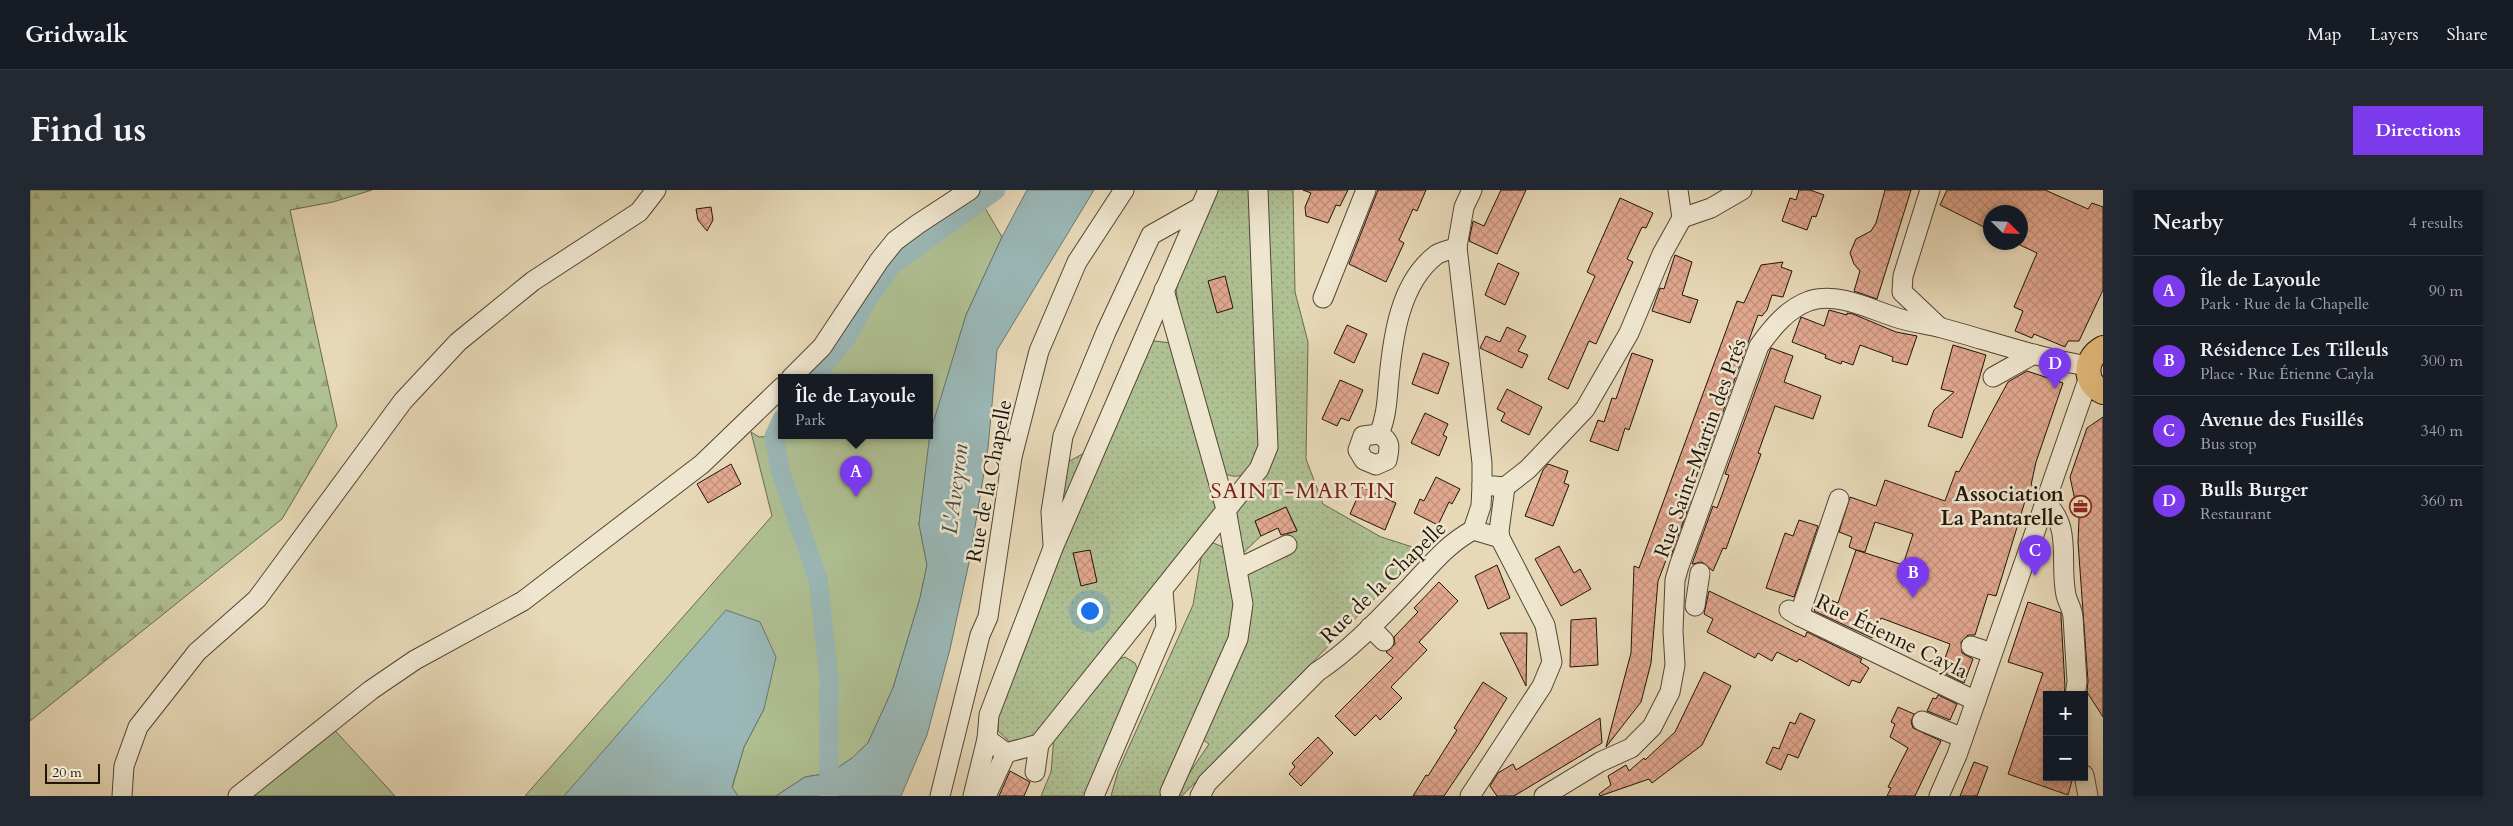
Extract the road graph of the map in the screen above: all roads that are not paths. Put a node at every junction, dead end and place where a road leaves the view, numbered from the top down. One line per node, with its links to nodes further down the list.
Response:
1 (656, 190): 51 (street)
2 (970, 190): 19 (street)
3 (1124, 190): 53 (street, Rue de la Chapelle)
4 (1208, 190): 11 (street)
5 (1258, 190): 28 (street)
6 (1366, 190): 15 (street)
7 (1472, 190): 13 (street, Rue de la Chapelle)
8 (1678, 190): 12 (street)
9 (1742, 190): 12 (street)
10 (1930, 190): 16 (street)
11 (1199, 208): 14 (street); 32 (street)
12 (1682, 218): 25 (street)
13 (1457, 247): 23 (street); 24 (street, Rue de la Chapelle)
14 (1164, 290): 28 (street); 32 (street)
15 (1323, 298)
16 (1939, 327): 18 (street, Rue Saint-Martin des Prés); 59 (street, Rue Saint-Martin des Prés)
17 (2103, 348): 21 (main road)
18 (2034, 354): 20 (street); 21 (street, Rue Saint-Martin des Prés)
19 (795, 374)
20 (1993, 377)
21 (2095, 381): 27 (street)
22 (778, 391): 52 (street)
23 (1379, 434)
24 (1482, 484): 25 (street); 29 (street, Rue de la Chapelle)
25 (1505, 487): 30 (street)
26 (1839, 499): 42 (street, Rue Étienne Cayla)
27 (2044, 502): 40 (street); 41 (street)
28 (1226, 509): 33 (street); 35 (street)
29 (1473, 530): 30 (street, Rue de la Chapelle); 37 (street, Rue de la Chapelle)
30 (1500, 538): 58 (street)
31 (1287, 545): 33 (street)
32 (1053, 548): 45 (street)
33 (1237, 569): 50 (street)
34 (1700, 572): 36 (street)
35 (1163, 591): 46 (street); 56 (street)
36 (1695, 606)
37 (1370, 627): 38 (street); 57 (street, Rue de la Chapelle)
38 (1384, 640)
39 (1971, 646): 40 (street)
40 (1992, 653): 42 (street)
41 (2076, 691)
42 (1976, 701): 44 (street)
43 (1922, 721): 44 (street)
44 (1963, 738): 60 (street)
45 (987, 739): 47 (street); 54 (street)
46 (1039, 744): 47 (street); 48 (street)
47 (1006, 753): 55 (street)
48 (1035, 772)
49 (2085, 781): 61 (street)
50 (1170, 792)
51 (122, 796)
52 (238, 796)
53 (940, 796)
54 (973, 796)
55 (986, 796)
56 (1094, 796)
57 (1200, 796)
58 (1470, 796)
59 (1544, 796)
60 (1939, 796)
61 (2088, 796)

